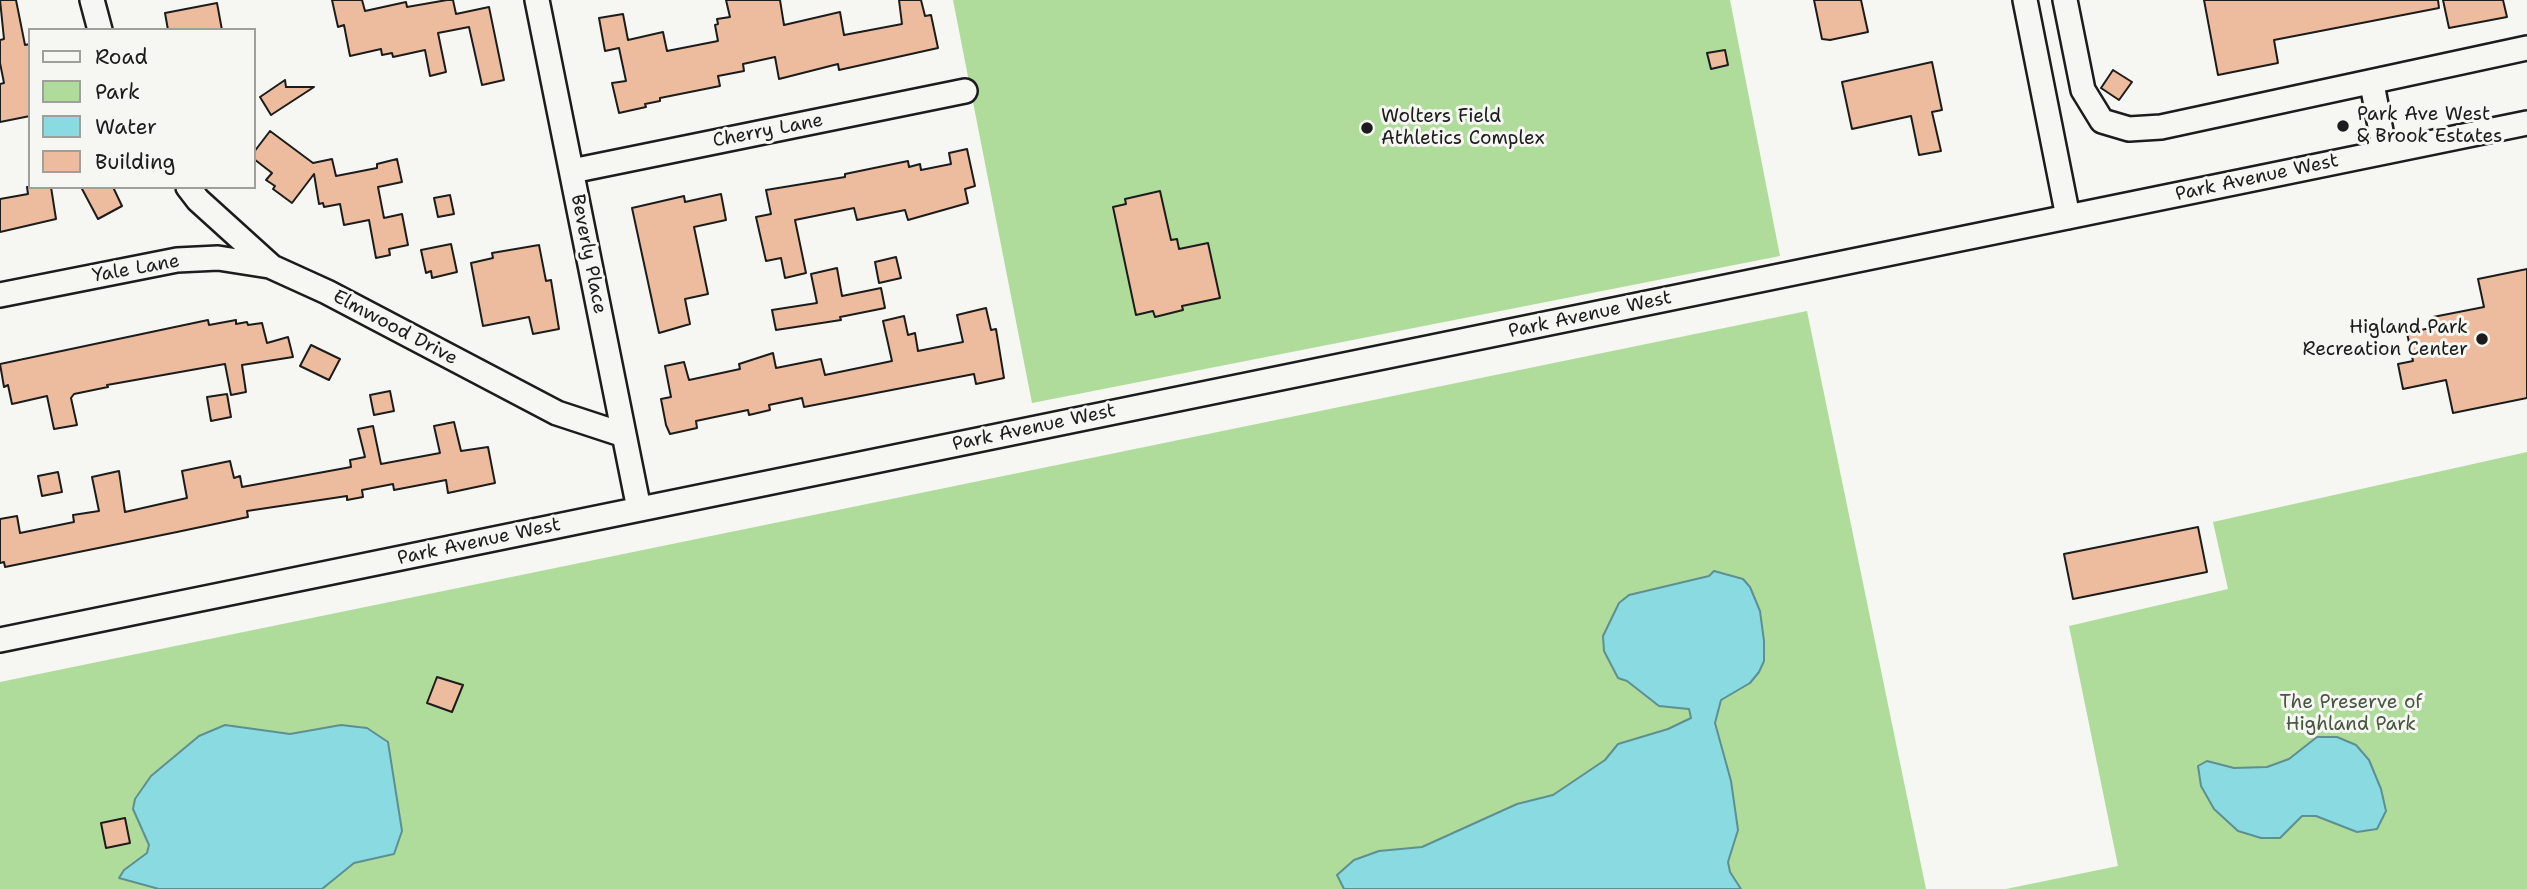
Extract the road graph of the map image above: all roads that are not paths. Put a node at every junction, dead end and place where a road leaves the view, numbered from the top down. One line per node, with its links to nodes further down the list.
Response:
1 (92, 0): 5 (street)
2 (537, 0): 11 (street, Beverly Place)
3 (2025, 0): 13 (street)
4 (2065, 0): 7 (street)
5 (99, 28)
6 (2527, 48): 7 (street)
7 (2372, 84): 10 (street)
8 (965, 91): 11 (street, Cherry Lane)
9 (2527, 123): 10 (street, Park Avenue West)
10 (2385, 152): 13 (street, Park Avenue West)
11 (572, 171): 16 (street, Beverly Place)
12 (189, 189): 14 (street, Elmwood Drive)
13 (2068, 217): 17 (street, Park Avenue West)
14 (272, 267): 15 (street, Yale Lane); 16 (street, Elmwood Drive)
15 (0, 295)
16 (624, 435): 17 (street, Beverly Place)
17 (639, 509): 18 (street, Park Avenue West)
18 (0, 639)

